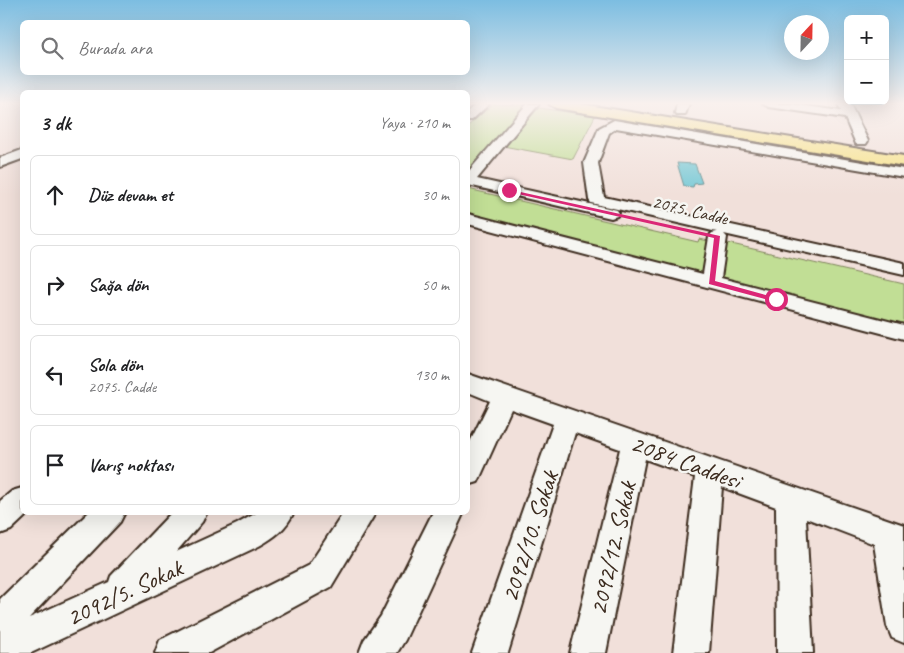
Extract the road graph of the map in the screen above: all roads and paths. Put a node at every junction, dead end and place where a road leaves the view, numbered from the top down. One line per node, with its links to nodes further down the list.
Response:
1 (507, 134): 13 (street)
2 (602, 134): 17 (street)
3 (676, 134): 12 (street)
4 (742, 134): 10 (main road)
5 (826, 134): 7 (main road)
6 (858, 134): 7 (street)
7 (861, 141): 8 (main road)
8 (904, 147)
9 (20, 155): 11 (street)
10 (904, 161)
11 (0, 163)
12 (904, 173)
13 (470, 179)
14 (470, 181): 16 (street, 2075. Cadde)
15 (470, 219): 19 (street)
16 (718, 237): 18 (street, 2075. Cadde); 19 (street)
17 (904, 269)
18 (904, 279)
19 (711, 282): 20 (street)
20 (904, 332)
21 (470, 384): 22 (street, 2084 Caddesi)
22 (505, 396): 23 (street, 2084 Caddesi); 25 (street)
23 (567, 419): 24 (street, 2084 Caddesi); 42 (street, 2092/10. Sokak)
24 (635, 443): 26 (street, 2084 Caddesi); 43 (street, 2092/12. Sokak)
25 (470, 470)
26 (710, 470): 27 (street, 2084 Caddesi); 44 (street)
27 (790, 499): 35 (street, 2084 Caddesi); 45 (street)
28 (20, 503): 34 (street)
29 (107, 515): 37 (street)
30 (189, 515): 36 (street)
31 (276, 515): 36 (street, 2092/5. Sokak)
32 (359, 515): 41 (street)
33 (448, 515): 39 (street)
34 (0, 520)
35 (896, 537): 38 (street)
36 (117, 596): 40 (street, 2092/5. Sokak)
37 (0, 623)
38 (904, 626)
39 (385, 640)
40 (0, 649)
41 (173, 653)
42 (490, 653)
43 (588, 653)
44 (690, 653)
45 (795, 653)

